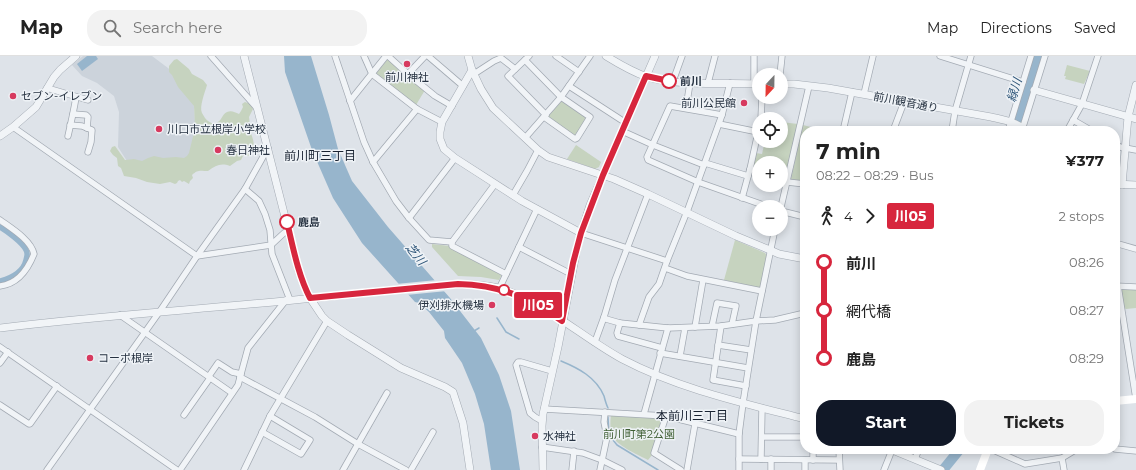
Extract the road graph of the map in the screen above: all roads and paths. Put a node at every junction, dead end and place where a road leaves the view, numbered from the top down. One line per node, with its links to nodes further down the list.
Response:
1 (76, 56): 46 (street)
2 (211, 56): 59 (street)
3 (244, 56): 59 (street)
4 (335, 56): 53 (street)
5 (364, 56): 32 (street)
6 (387, 56): 32 (street); 33 (street)
7 (424, 56): 33 (street)
8 (428, 56): 43 (street)
9 (468, 56): 30 (street)
10 (556, 56): 31 (street)
11 (590, 56): 31 (street)
12 (606, 56): 34 (street)
13 (655, 56): 34 (street)
14 (682, 56): 35 (street)
15 (716, 56): 38 (street)
16 (754, 56): 27 (street)
17 (782, 56): 28 (street)
18 (873, 56): 49 (street)
19 (940, 56): 26 (street)
20 (971, 56): 26 (street)
21 (1032, 56): 36 (street)
22 (1045, 56): 47 (street)
23 (1098, 56): 56 (street)
24 (501, 57): 29 (street); 30 (street)
25 (527, 58): 29 (street); 51 (street)
26 (969, 65): 36 (street); 61 (street)
27 (755, 68)
28 (781, 68)
29 (515, 69): 64 (street)
30 (473, 72): 43 (street); 87 (street)
31 (579, 72): 44 (street)
32 (372, 74): 53 (street); 60 (street)
33 (408, 74): 57 (street)
34 (646, 76): 35 (street); 70 (street)
35 (673, 81): 37 (street)
36 (1023, 82): 69 (street)
37 (690, 83): 38 (street); 58 (street)
38 (708, 83): 39 (street)
39 (730, 83): 40 (street); 63 (street)
40 (752, 84)
41 (788, 84): 45 (street, 前川観音通り)
42 (1136, 85): 54 (street)
43 (463, 86): 57 (street)
44 (569, 86): 51 (street); 70 (street)
45 (809, 86): 48 (street, 前川観音通り); 103 (street)
46 (47, 88): 50 (street); 73 (street)
47 (1034, 90): 56 (street); 79 (street)
48 (852, 92): 49 (street, 前川観音通り); 74 (street)
49 (864, 94): 55 (street, 前川観音通り)
50 (76, 97): 52 (street); 62 (street)
51 (561, 97): 64 (street); 64 (street)
52 (88, 100)
53 (350, 101): 97 (street)
54 (1134, 101): 65 (street)
55 (904, 102): 61 (street, 前川観音通り); 75 (street)
56 (1082, 104): 65 (street); 67 (street)
57 (452, 106): 68 (street)
58 (686, 108): 63 (street); 88 (street)
59 (258, 109): 90 (street)
60 (417, 109): 68 (street); 97 (street)
61 (955, 111): 69 (street, 前川観音通り); 76 (street)
62 (74, 114): 72 (street); 82 (street)
63 (722, 115): 71 (street)
64 (545, 116): 87 (street)
65 (1128, 117): 66 (street); 92 (street)
66 (1136, 119)
67 (1073, 120): 80 (street); 81 (street)
68 (442, 122): 96 (street)
69 (1012, 122): 77 (street); 78 (street, 前川観音通り)
70 (626, 123): 84 (street)
71 (719, 124): 83 (street); 98 (street)
72 (70, 125): 82 (street); 86 (street)
73 (13, 126): 85 (street); 131 (street)
74 (844, 126)
75 (896, 126)
76 (953, 126)
77 (1010, 126)
78 (1018, 126)
79 (1024, 126)
80 (1070, 126)
81 (1083, 126)
82 (87, 128): 95 (street)
83 (752, 129)
84 (622, 131): 88 (street); 101 (street)
85 (0, 136)
86 (68, 136)
87 (526, 138): 93 (street)
88 (652, 145): 98 (street); 104 (street)
89 (1120, 147): 92 (street)
90 (268, 148): 110 (street); 143 (street)
91 (754, 148): 99 (street)
92 (1125, 148): 94 (street); 100 (street)
93 (538, 150): 101 (street); 112 (street)
94 (1136, 150)
95 (88, 152)
96 (455, 158): 107 (street); 119 (street)
97 (373, 162): 119 (street)
98 (704, 164): 102 (street); 104 (street)
99 (750, 169): 102 (street)
100 (1120, 174)
101 (603, 175): 111 (street); 122 (street)
102 (748, 176): 113 (street)
103 (788, 178)
104 (698, 182): 113 (street); 116 (street)
105 (788, 182): 106 (street)
106 (800, 183)
107 (495, 184): 112 (street); 124 (street)
108 (1120, 184): 109 (street)
109 (1136, 185)
110 (245, 189): 126 (street); 131 (street)
111 (648, 194): 116 (street); 128 (street)
112 (513, 195): 115 (street)
113 (742, 198): 114 (street)
114 (752, 201)
115 (538, 209): 122 (street); 127 (street)
116 (686, 212): 130 (street); 133 (street)
117 (788, 213): 118 (street)
118 (800, 216)
119 (409, 218): 124 (street)
120 (0, 220): 138 (street)
121 (284, 233): 126 (street)
122 (581, 233): 128 (street); 136 (street)
123 (773, 236): 130 (street)
124 (452, 242): 135 (street)
125 (1120, 244): 129 (street)
126 (271, 245): 131 (street); 144 (street)
127 (519, 246): 135 (street); 136 (street)
128 (628, 248): 133 (street); 149 (street)
129 (1136, 249)
130 (770, 250): 132 (street); 142 (street)
131 (197, 256): 146 (street)
132 (800, 258)
133 (667, 261): 134 (street)
134 (665, 268): 137 (street); 155 (street)
135 (506, 274): 141 (street)
136 (571, 274): 151 (street)
137 (703, 280): 142 (street); 158 (street)
138 (0, 286)
139 (1120, 286): 140 (street)
140 (1136, 287)
141 (499, 289): 143 (street); 151 (street)
142 (762, 290): 152 (street)
143 (310, 298): 144 (street); 150 (street)
144 (288, 300): 146 (street); 175 (street)
145 (1120, 309): 182 (street)
146 (160, 311): 148 (street); 162 (street)
147 (800, 314): 152 (street)
148 (120, 315): 159 (street); 162 (street)
149 (604, 317): 153 (street); 163 (street)
150 (327, 321): 181 (street); 231 (street)
151 (562, 321): 163 (street); 173 (street)
152 (756, 321): 154 (street); 167 (street)
153 (620, 323): 155 (street); 166 (street)
154 (732, 324): 156 (street); 157 (street)
155 (639, 325): 160 (street)
156 (712, 326): 157 (street); 158 (street)
157 (721, 326): 164 (street)
158 (695, 327): 161 (street)
159 (0, 328)
160 (668, 328): 161 (street); 166 (street)
161 (685, 328): 169 (street)
162 (144, 333): 176 (street); 188 (street)
163 (594, 342): 174 (street)
164 (718, 345): 167 (street); 171 (street)
165 (0, 347): 168 (street)
166 (661, 350): 169 (street); 174 (street)
167 (751, 350): 172 (street)
168 (8, 352): 170 (street); 177 (street)
169 (680, 356): 171 (street)
170 (0, 363)
171 (716, 363): 172 (street); 178 (street)
172 (748, 368): 178 (street)
173 (552, 371): 187 (street); 195 (street)
174 (654, 374): 184 (street); 190 (street)
175 (241, 375): 176 (street); 179 (street); 181 (street)
176 (209, 377): 179 (street); 191 (street)
177 (57, 386): 185 (street); 188 (street)
178 (746, 386): 184 (street)
179 (232, 393): 226 (street)
180 (387, 393): 202 (street)
181 (280, 399): 192 (street); 202 (street)
182 (1136, 399): 183 (main road)
183 (1120, 401)
184 (743, 403): 186 (street); 199 (street)
185 (0, 405)
186 (762, 408): 194 (street); 200 (street)
187 (544, 409): 189 (street); 195 (street)
188 (90, 410): 224 (street); 225 (street)
189 (605, 412): 190 (street); 220 (street)
190 (644, 414): 193 (street)
191 (184, 415)
192 (270, 416): 197 (street); 197 (street)
193 (666, 416): 196 (street); 236 (street)
194 (800, 418)
195 (542, 421): 203 (street)
196 (695, 424): 199 (street); 237 (street)
197 (262, 432): 227 (street)
198 (433, 432): 230 (street)
199 (739, 434): 215 (street)
200 (762, 437): 201 (street); 217 (street)
201 (800, 437)
202 (358, 444): 228 (street); 229 (street)
203 (542, 447): 205 (street); 232 (street)
204 (1120, 449): 206 (street)
205 (574, 451): 220 (street); 233 (street)
206 (1136, 451)
207 (813, 454): 222 (street)
208 (839, 454): 223 (street)
209 (890, 454): 242 (street)
210 (901, 454): 219 (street)
211 (916, 454): 219 (street)
212 (988, 454): 244 (main road)
213 (1002, 454): 216 (street)
214 (1069, 454): 216 (street)
215 (739, 458): 217 (street); 238 (street)
216 (1062, 458): 245 (street)
217 (761, 459): 218 (street)
218 (771, 459): 221 (street); 239 (street)
219 (914, 459): 243 (street)
220 (602, 460): 234 (street); 235 (street)
221 (805, 460): 222 (street); 240 (street)
222 (813, 460): 223 (street)
223 (839, 460): 241 (street)
224 (47, 470)
225 (177, 470)
226 (180, 470)
227 (244, 470)
228 (344, 470)
229 (406, 470)
230 (411, 470)
231 (470, 470)
232 (543, 470)
233 (572, 470)
234 (600, 470)
235 (622, 470)
236 (681, 470)
237 (687, 470)
238 (739, 470)
239 (770, 470)
240 (805, 470)
241 (840, 470)
242 (884, 470)
243 (941, 470)
244 (980, 470)
245 (1064, 470)

